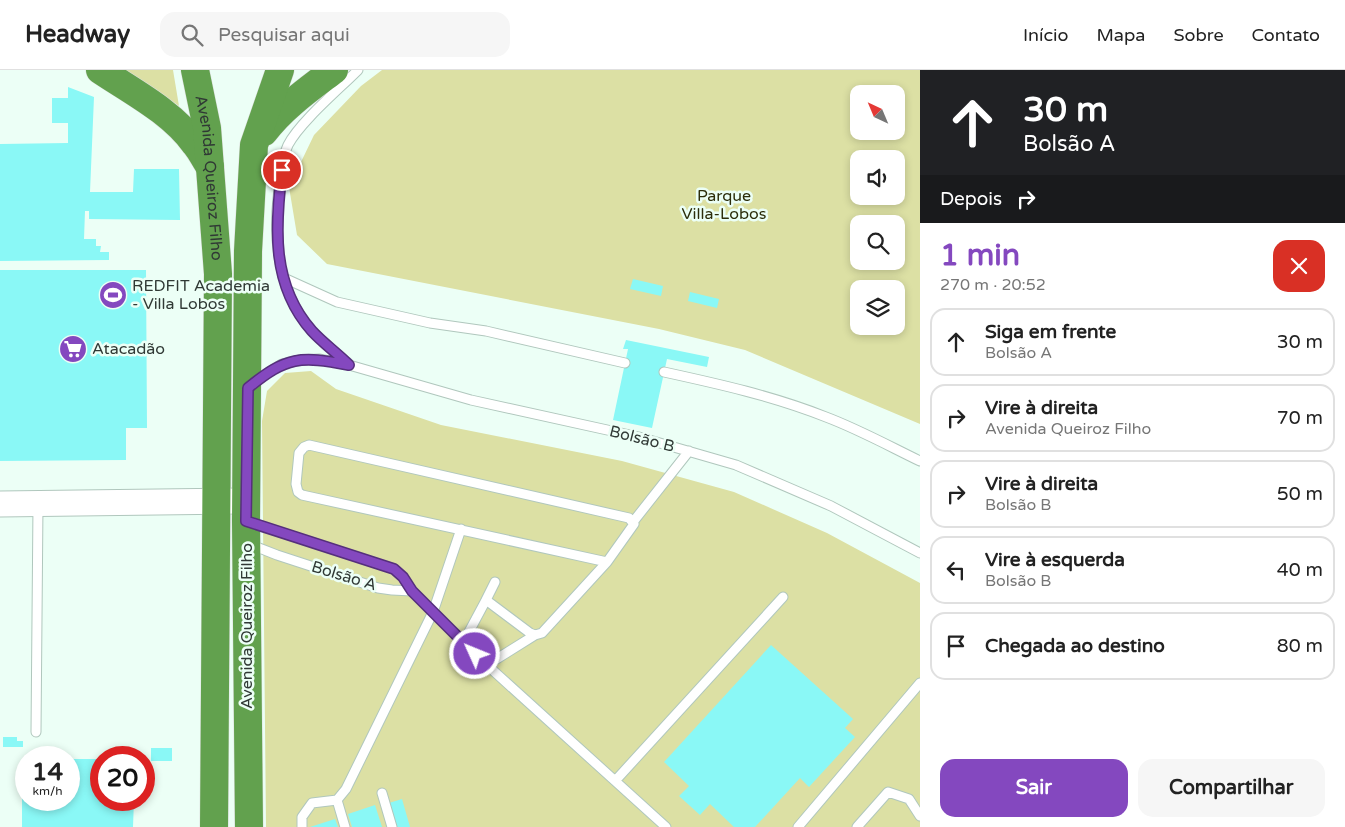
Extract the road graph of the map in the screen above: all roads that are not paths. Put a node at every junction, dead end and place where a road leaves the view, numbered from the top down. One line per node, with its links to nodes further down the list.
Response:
1 (100, 70): 7 (highway)
2 (195, 70): 7 (highway, Avenida Queiroz Filho)
3 (280, 70): 6 (highway, Avenida Queiroz Filho)
4 (334, 70): 6 (highway)
5 (358, 70): 8 (lane, Bolsão B)
6 (254, 145): 12 (highway, Avenida Queiroz Filho)
7 (211, 170): 15 (highway, Avenida Queiroz Filho)
8 (284, 278): 9 (lane); 10 (lane, Bolsão B)
9 (624, 363)
10 (349, 365): 12 (lane, Bolsão B); 13 (lane, Bolsão B)
11 (664, 372): 14 (lane)
12 (248, 388): 18 (highway, Avenida Queiroz Filho)
13 (689, 451): 19 (lane); 21 (lane, Bolsão B)
14 (920, 461)
15 (215, 502): 17 (street); 18 (street); 37 (highway, Avenida Queiroz Filho)
16 (0, 504): 17 (street)
17 (38, 504): 32 (lane)
18 (246, 522): 24 (lane, Bolsão A); 24 (lane, Bolsão A); 38 (highway, Avenida Queiroz Filho)
19 (633, 522): 20 (lane); 22 (lane)
20 (461, 529): 22 (lane); 27 (lane)
21 (920, 553)
22 (607, 562): 28 (lane)
23 (495, 582): 26 (lane)
24 (412, 591): 27 (lane)
25 (782, 597): 33 (lane)
26 (486, 600): 28 (lane); 29 (lane)
27 (433, 612): 29 (lane); 35 (lane)
28 (535, 635): 30 (lane)
29 (463, 643): 30 (lane)
30 (487, 665): 33 (lane)
31 (920, 683): 43 (lane)
32 (36, 732)
33 (615, 782): 42 (lane)
34 (382, 793): 41 (lane)
35 (337, 800): 39 (lane); 40 (lane)
36 (920, 816): 44 (lane)
37 (214, 827)
38 (248, 827)
39 (302, 827)
40 (345, 827)
41 (392, 827)
42 (666, 827)
43 (798, 827)
44 (857, 827)

